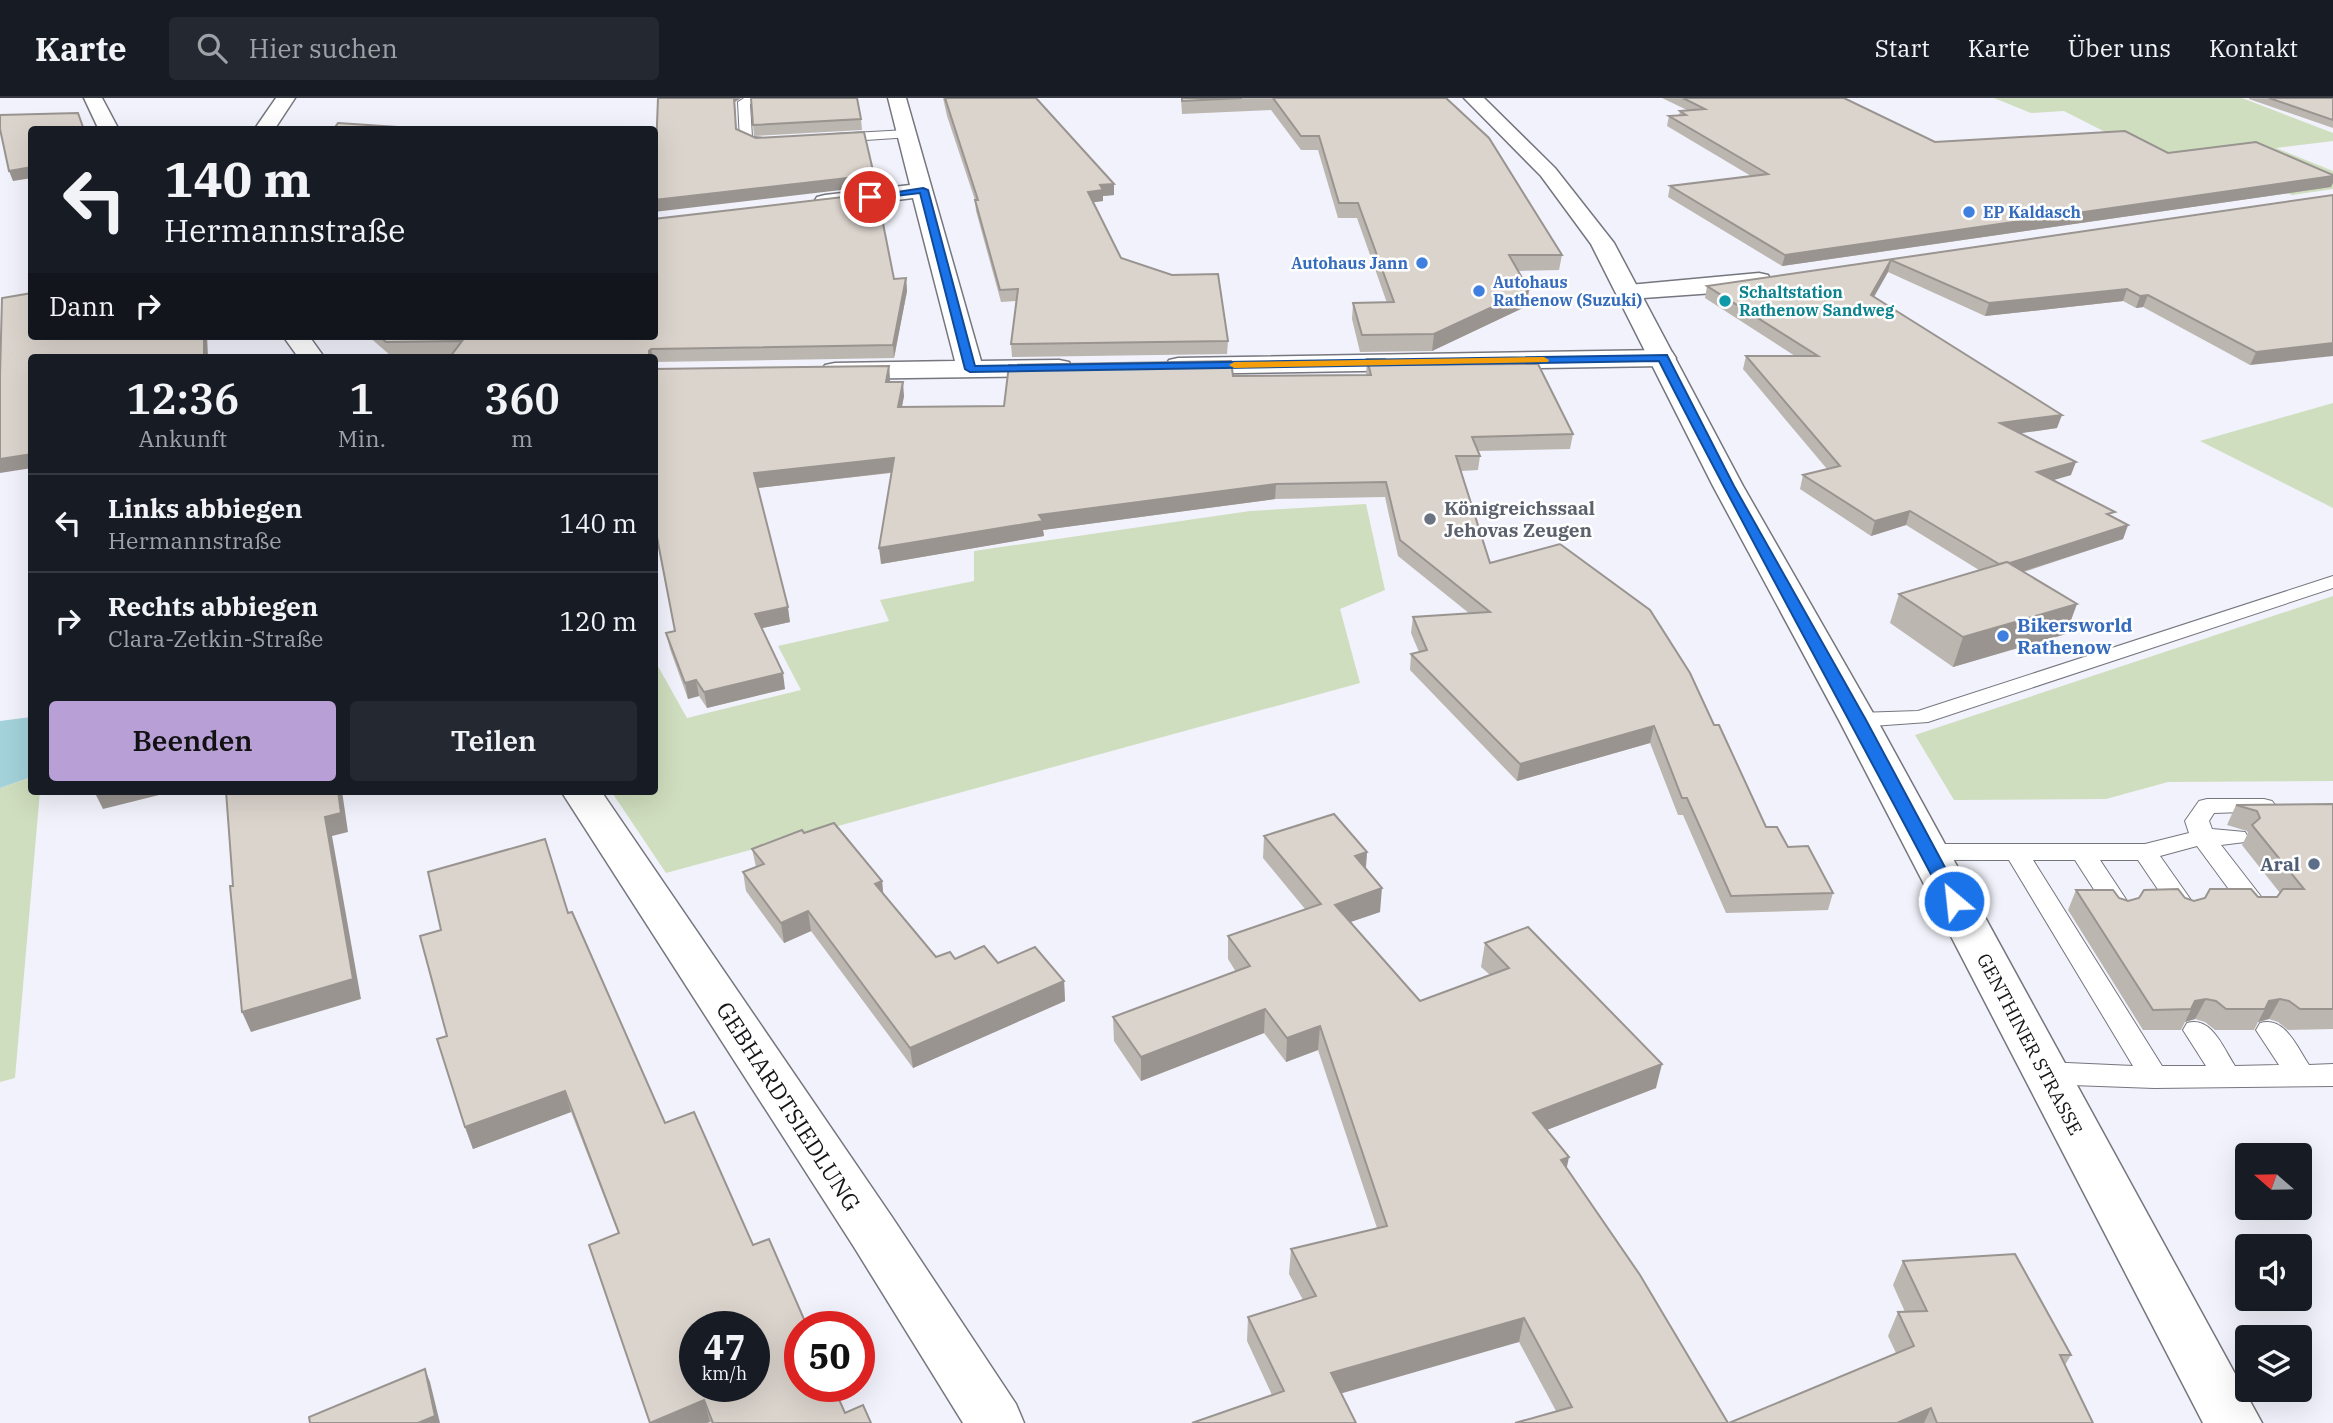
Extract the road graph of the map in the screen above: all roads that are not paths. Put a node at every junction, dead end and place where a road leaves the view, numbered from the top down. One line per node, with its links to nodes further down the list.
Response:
1 (93, 98): 6 (street)
2 (286, 98): 7 (street)
3 (754, 98): 10 (lane)
4 (897, 98): 8 (street)
5 (1473, 98): 14 (street, GENTHINER STRASSE)
6 (107, 126)
7 (267, 126)
8 (907, 134): 9 (lane); 11 (street)
9 (820, 139)
10 (782, 141)
11 (923, 190): 12 (street); 18 (street)
12 (802, 205)
13 (1782, 277): 14 (street)
14 (1629, 292): 15 (street, GENTHINER STRASSE)
15 (1663, 358): 16 (street); 21 (street, GENTHINER STRASSE)
16 (1146, 366)
17 (1079, 368): 18 (street)
18 (970, 369): 19 (street)
19 (806, 371)
20 (2333, 582): 21 (lane)
21 (1858, 720): 26 (street, GENTHINER STRASSE)
22 (584, 795): 40 (street, GEBHARDTSIEDLUNG)
23 (2283, 806): 24 (lane)
24 (2203, 837): 25 (lane); 27 (lane); 30 (lane)
25 (2236, 837)
26 (1927, 852): 28 (lane); 35 (street, GENTHINER STRASSE)
27 (2145, 852): 29 (lane); 32 (lane)
28 (2017, 853): 29 (lane); 39 (lane)
29 (2083, 853): 31 (lane)
30 (2257, 909)
31 (2120, 910)
32 (2185, 910)
33 (2197, 1030): 37 (lane)
34 (2270, 1030): 38 (lane)
35 (2045, 1073): 39 (lane); 41 (street, GENTHINER STRASSE)
36 (2333, 1075): 38 (lane)
37 (2227, 1076): 38 (lane); 39 (lane)
38 (2302, 1076)
39 (2154, 1077)
40 (995, 1423)
41 (2233, 1423)

